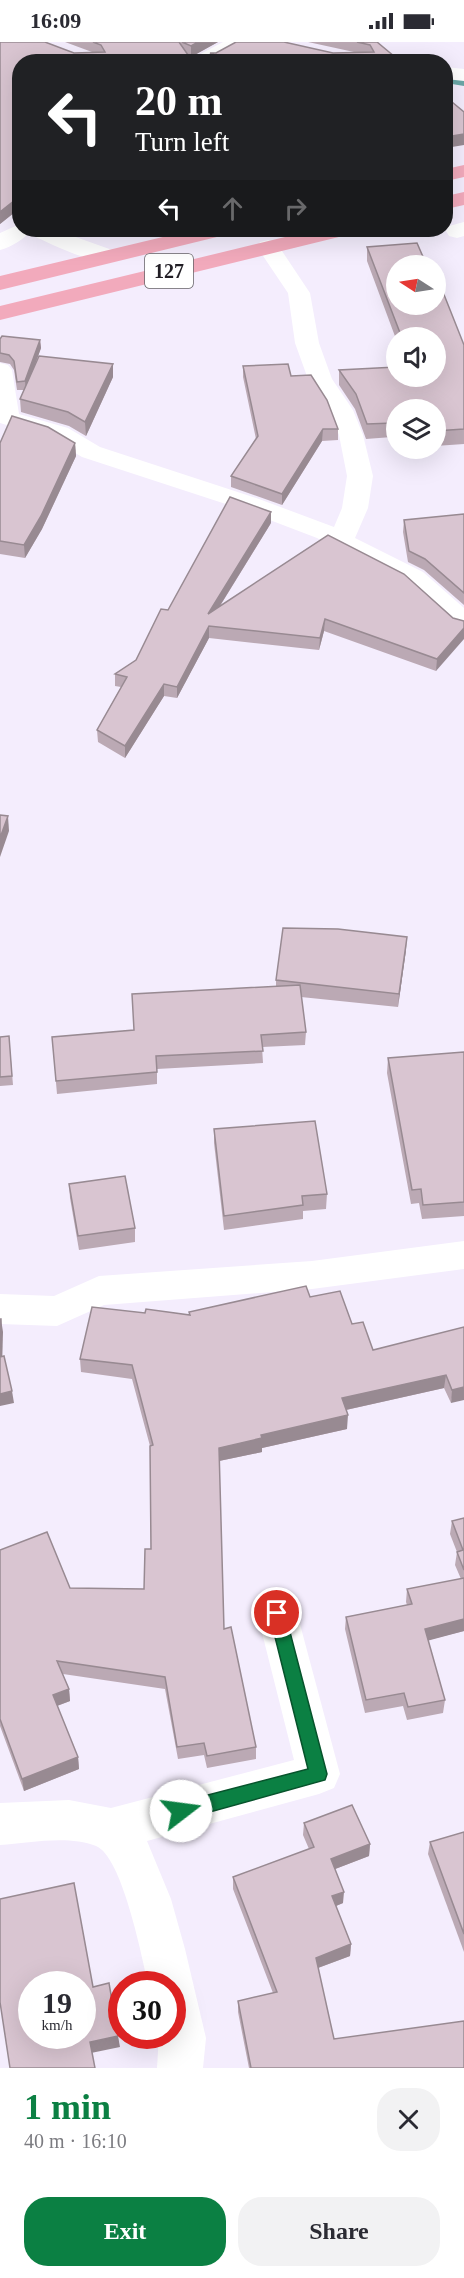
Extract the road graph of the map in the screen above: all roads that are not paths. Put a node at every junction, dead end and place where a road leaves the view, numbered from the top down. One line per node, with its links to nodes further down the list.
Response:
1 (237, 42): 2 (street)
2 (215, 54)
3 (54, 237): 7 (street)
4 (187, 237): 7 (highway, 127)
5 (310, 237): 6 (highway, 127)
6 (268, 247): 9 (highway, 127); 11 (street)
7 (107, 256): 8 (highway, 127)
8 (0, 283)
9 (0, 313)
10 (0, 370): 11 (street)
11 (341, 540): 12 (street)
12 (464, 622)
13 (464, 1255): 14 (street)
14 (0, 1309)
15 (277, 1613): 17 (street)
16 (0, 1824): 17 (street)
17 (112, 1829): 18 (street)
18 (168, 1971)
19 (182, 2049): 20 (street)
20 (180, 2068)

